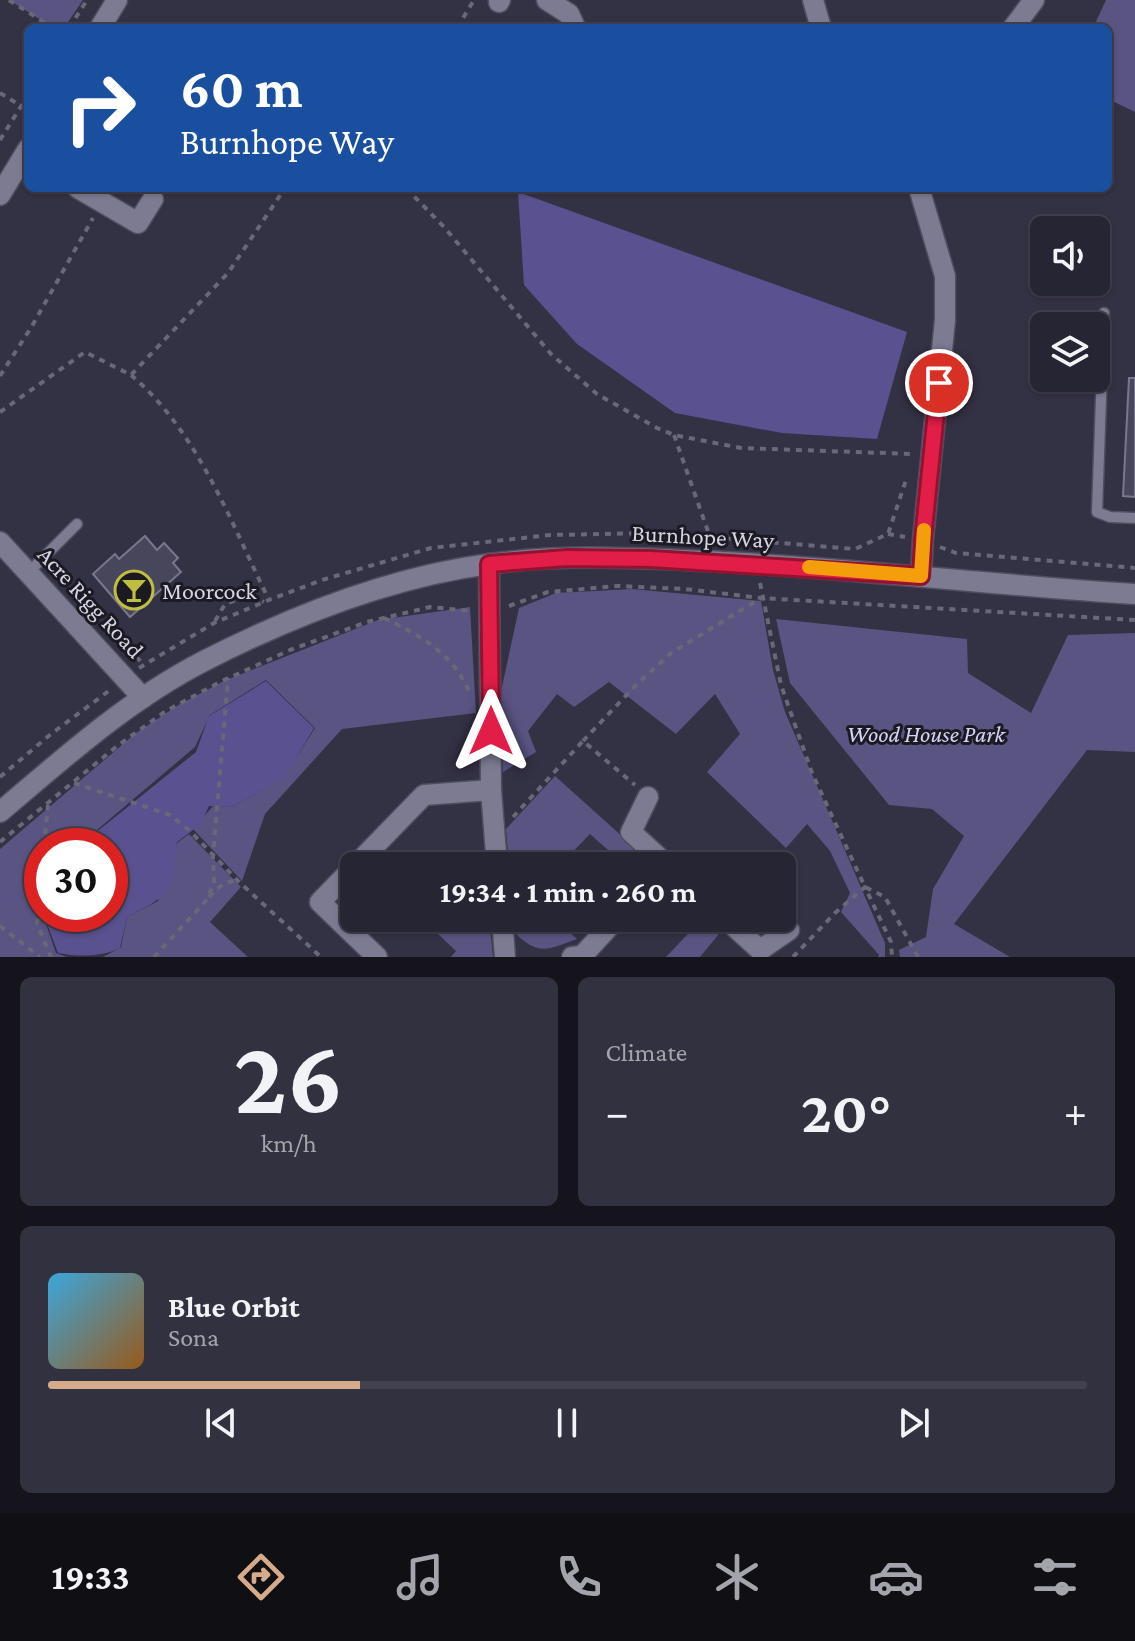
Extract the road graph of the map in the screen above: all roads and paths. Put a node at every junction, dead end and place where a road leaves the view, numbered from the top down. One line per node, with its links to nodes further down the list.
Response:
1 (9, 0): 8 (path)
2 (87, 0): 9 (path)
3 (117, 0): 10 (street)
4 (474, 0): 11 (path)
5 (547, 0): 12 (street)
6 (813, 0): 13 (street)
7 (1034, 0): 14 (street)
8 (47, 24)
9 (72, 24)
10 (102, 24)
11 (459, 24)
12 (574, 24)
13 (820, 24)
14 (1016, 24)
15 (0, 93): 17 (path)
16 (24, 101): 17 (path)
17 (21, 106): 18 (path); 19 (path)
18 (24, 108)
19 (0, 140)
20 (24, 158): 25 (street)
21 (85, 192): 27 (street)
22 (282, 192): 28 (path)
23 (410, 192): 32 (path)
24 (920, 192): 39 (street)
25 (0, 195)
26 (153, 199): 27 (street)
27 (102, 202): 29 (path)
28 (131, 375): 31 (path); 48 (path)
29 (0, 376)
30 (1101, 392): 35 (lane)
31 (0, 412)
32 (674, 435): 34 (path); 38 (path)
33 (914, 440): 34 (path)
34 (912, 454): 37 (path)
35 (1135, 518)
36 (77, 524): 44 (lane)
37 (888, 534): 38 (path); 39 (path)
38 (710, 537): 48 (path)
39 (923, 539): 43 (path); 45 (street)
40 (0, 542): 44 (street, Acre Rigg Road)
41 (758, 563): 42 (street, Burnhope Way); 45 (street, Burnhope Way); 47 (path)
42 (489, 564): 49 (street); 55 (street, Burnhope Way)
43 (1135, 568)
44 (29, 572): 53 (street, Acre Rigg Road)
45 (921, 576): 46 (street, Burnhope Way)
46 (1135, 594)
47 (761, 598): 49 (path); 51 (path); 57 (path); 74 (path)
48 (266, 601): 52 (path); 52 (path)
49 (490, 613): 50 (path); 61 (street)
50 (384, 618): 54 (path); 56 (path)
51 (1135, 620)
52 (214, 623): 53 (path)
53 (126, 678): 55 (street, Acre Rigg Road); 58 (path)
54 (228, 678): 59 (path); 71 (path)
55 (143, 698): 60 (street, Burnhope Way)
56 (472, 700)
57 (583, 741): 62 (path); 66 (path)
58 (0, 777)
59 (74, 783): 63 (path); 71 (path)
60 (33, 784): 63 (path); 64 (street, Burnhope Way)
61 (491, 790): 66 (street); 68 (street)
62 (648, 797): 70 (street)
63 (49, 803): 65 (path); 67 (path)
64 (0, 812)
65 (46, 828)
66 (495, 836): 69 (street)
67 (0, 842)
68 (368, 852)
69 (496, 852)
70 (652, 852)
71 (213, 856): 72 (path); 75 (path)
72 (238, 881): 75 (path); 87 (path)
73 (340, 881): 76 (street)
74 (865, 887): 91 (path); 92 (path); 93 (path)
75 (205, 902): 86 (path)
76 (340, 921)
77 (0, 926): 84 (path)
78 (40, 932): 85 (path)
79 (351, 932): 88 (street)
80 (503, 932): 89 (street)
81 (604, 932): 90 (street)
82 (740, 932): 83 (street)
83 (786, 932)
84 (40, 957)
85 (51, 957)
86 (154, 957)
87 (321, 957)
88 (377, 957)
89 (505, 957)
90 (572, 957)
91 (793, 957)
92 (892, 957)
93 (918, 957)

